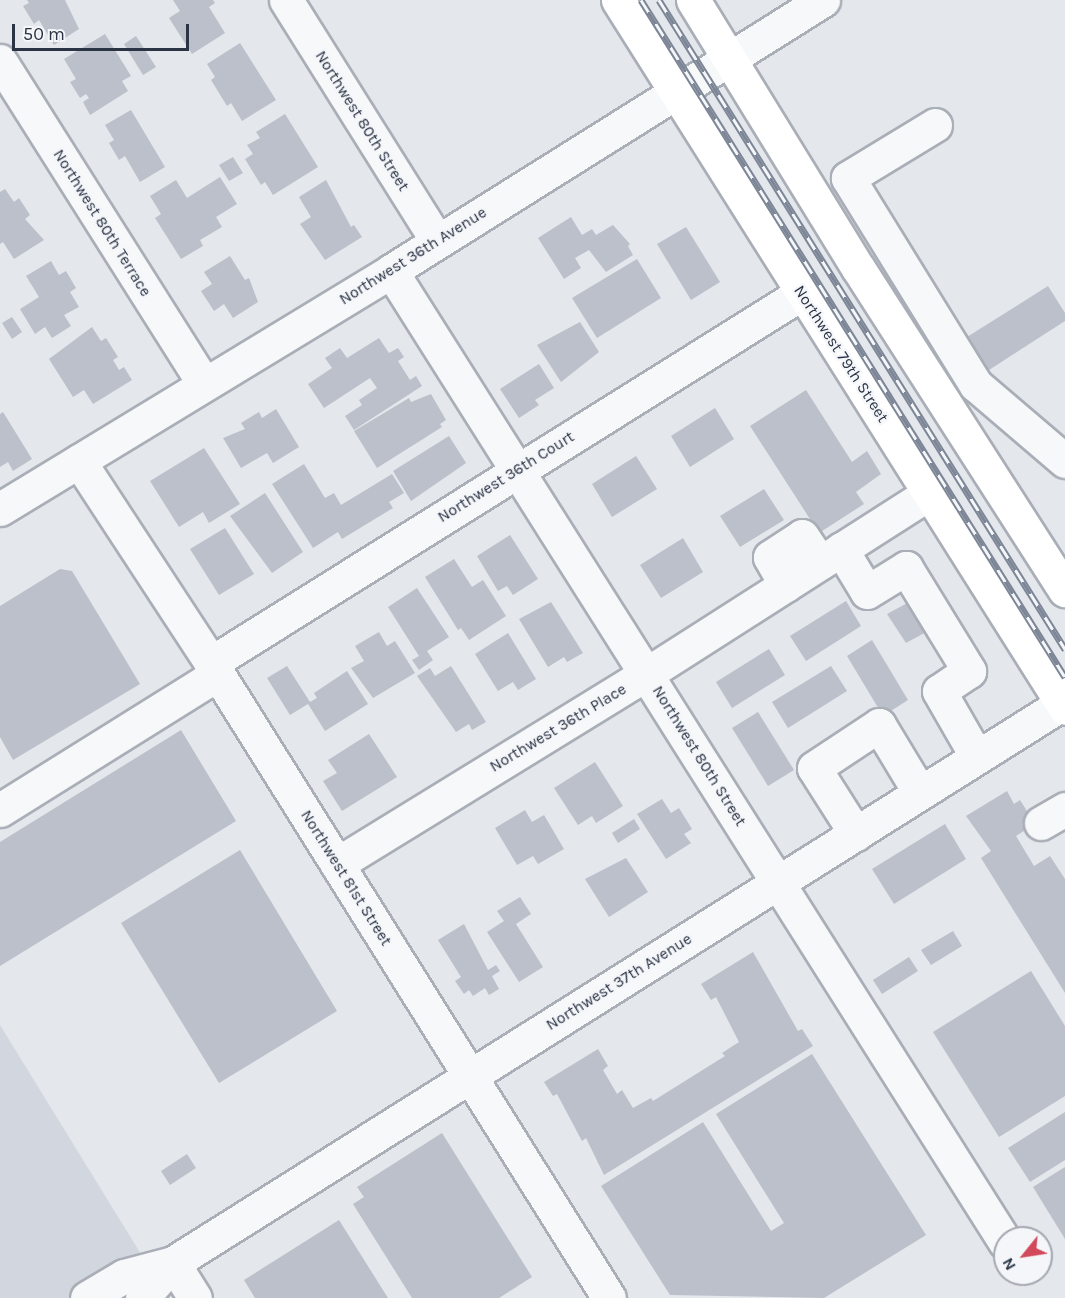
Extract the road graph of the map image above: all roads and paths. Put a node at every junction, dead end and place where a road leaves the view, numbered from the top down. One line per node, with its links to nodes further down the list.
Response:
1 (286, 0): 9 (street, Northwest 80th Street)
2 (618, 0): 7 (main road, Northwest 79th Street)
3 (693, 0): 5 (main road)
4 (823, 0): 5 (street, Northwest 36th Avenue)
5 (729, 59): 7 (street, Northwest 36th Avenue); 19 (main road)
6 (0, 61): 12 (street, Northwest 80th Terrace)
7 (676, 93): 9 (street, Northwest 36th Avenue); 11 (main road, Northwest 79th Street)
8 (935, 125): 14 (street)
9 (437, 242): 10 (street, Northwest 36th Avenue)
10 (391, 271): 12 (street, Northwest 36th Avenue); 15 (street, Northwest 80th Street)
11 (802, 293): 15 (street, Northwest 36th Court); 16 (main road, Northwest 79th Street)
12 (204, 384): 13 (street, Northwest 36th Avenue)
13 (79, 460): 17 (street, Northwest 36th Avenue); 20 (street, Northwest 81st Street)
14 (1065, 461)
15 (518, 469): 20 (street, Northwest 36th Court); 21 (street, Northwest 80th Street)
16 (930, 493): 18 (street, Northwest 36th Place); 22 (main road, Northwest 79th Street)
17 (0, 509)
18 (831, 556): 21 (street, Northwest 36th Place); 23 (street)
19 (1065, 590)
20 (214, 668): 25 (street, Northwest 36th Court); 27 (street, Northwest 81st Street)
21 (648, 673): 27 (street, Northwest 36th Place); 28 (street, Northwest 80th Street)
22 (1064, 704): 23 (street, Northwest 37th Avenue)
23 (977, 757): 24 (street, Northwest 37th Avenue)
24 (920, 793): 26 (street, Northwest 37th Avenue); 26 (street)
25 (0, 810)
26 (856, 834): 28 (street, Northwest 37th Avenue)
27 (337, 864): 29 (street, Northwest 81st Street)
28 (777, 883): 29 (street, Northwest 37th Avenue); 30 (street, Northwest 80th Street)
29 (470, 1076): 31 (street, Northwest 37th Avenue); 35 (street, Northwest 81st Street)
30 (995, 1226)
31 (173, 1263): 32 (street, Northwest 37th Avenue); 33 (street, Northwest 37th Avenue); 34 (street)
32 (87, 1298)
33 (142, 1298)
34 (195, 1298)
35 (609, 1298)

